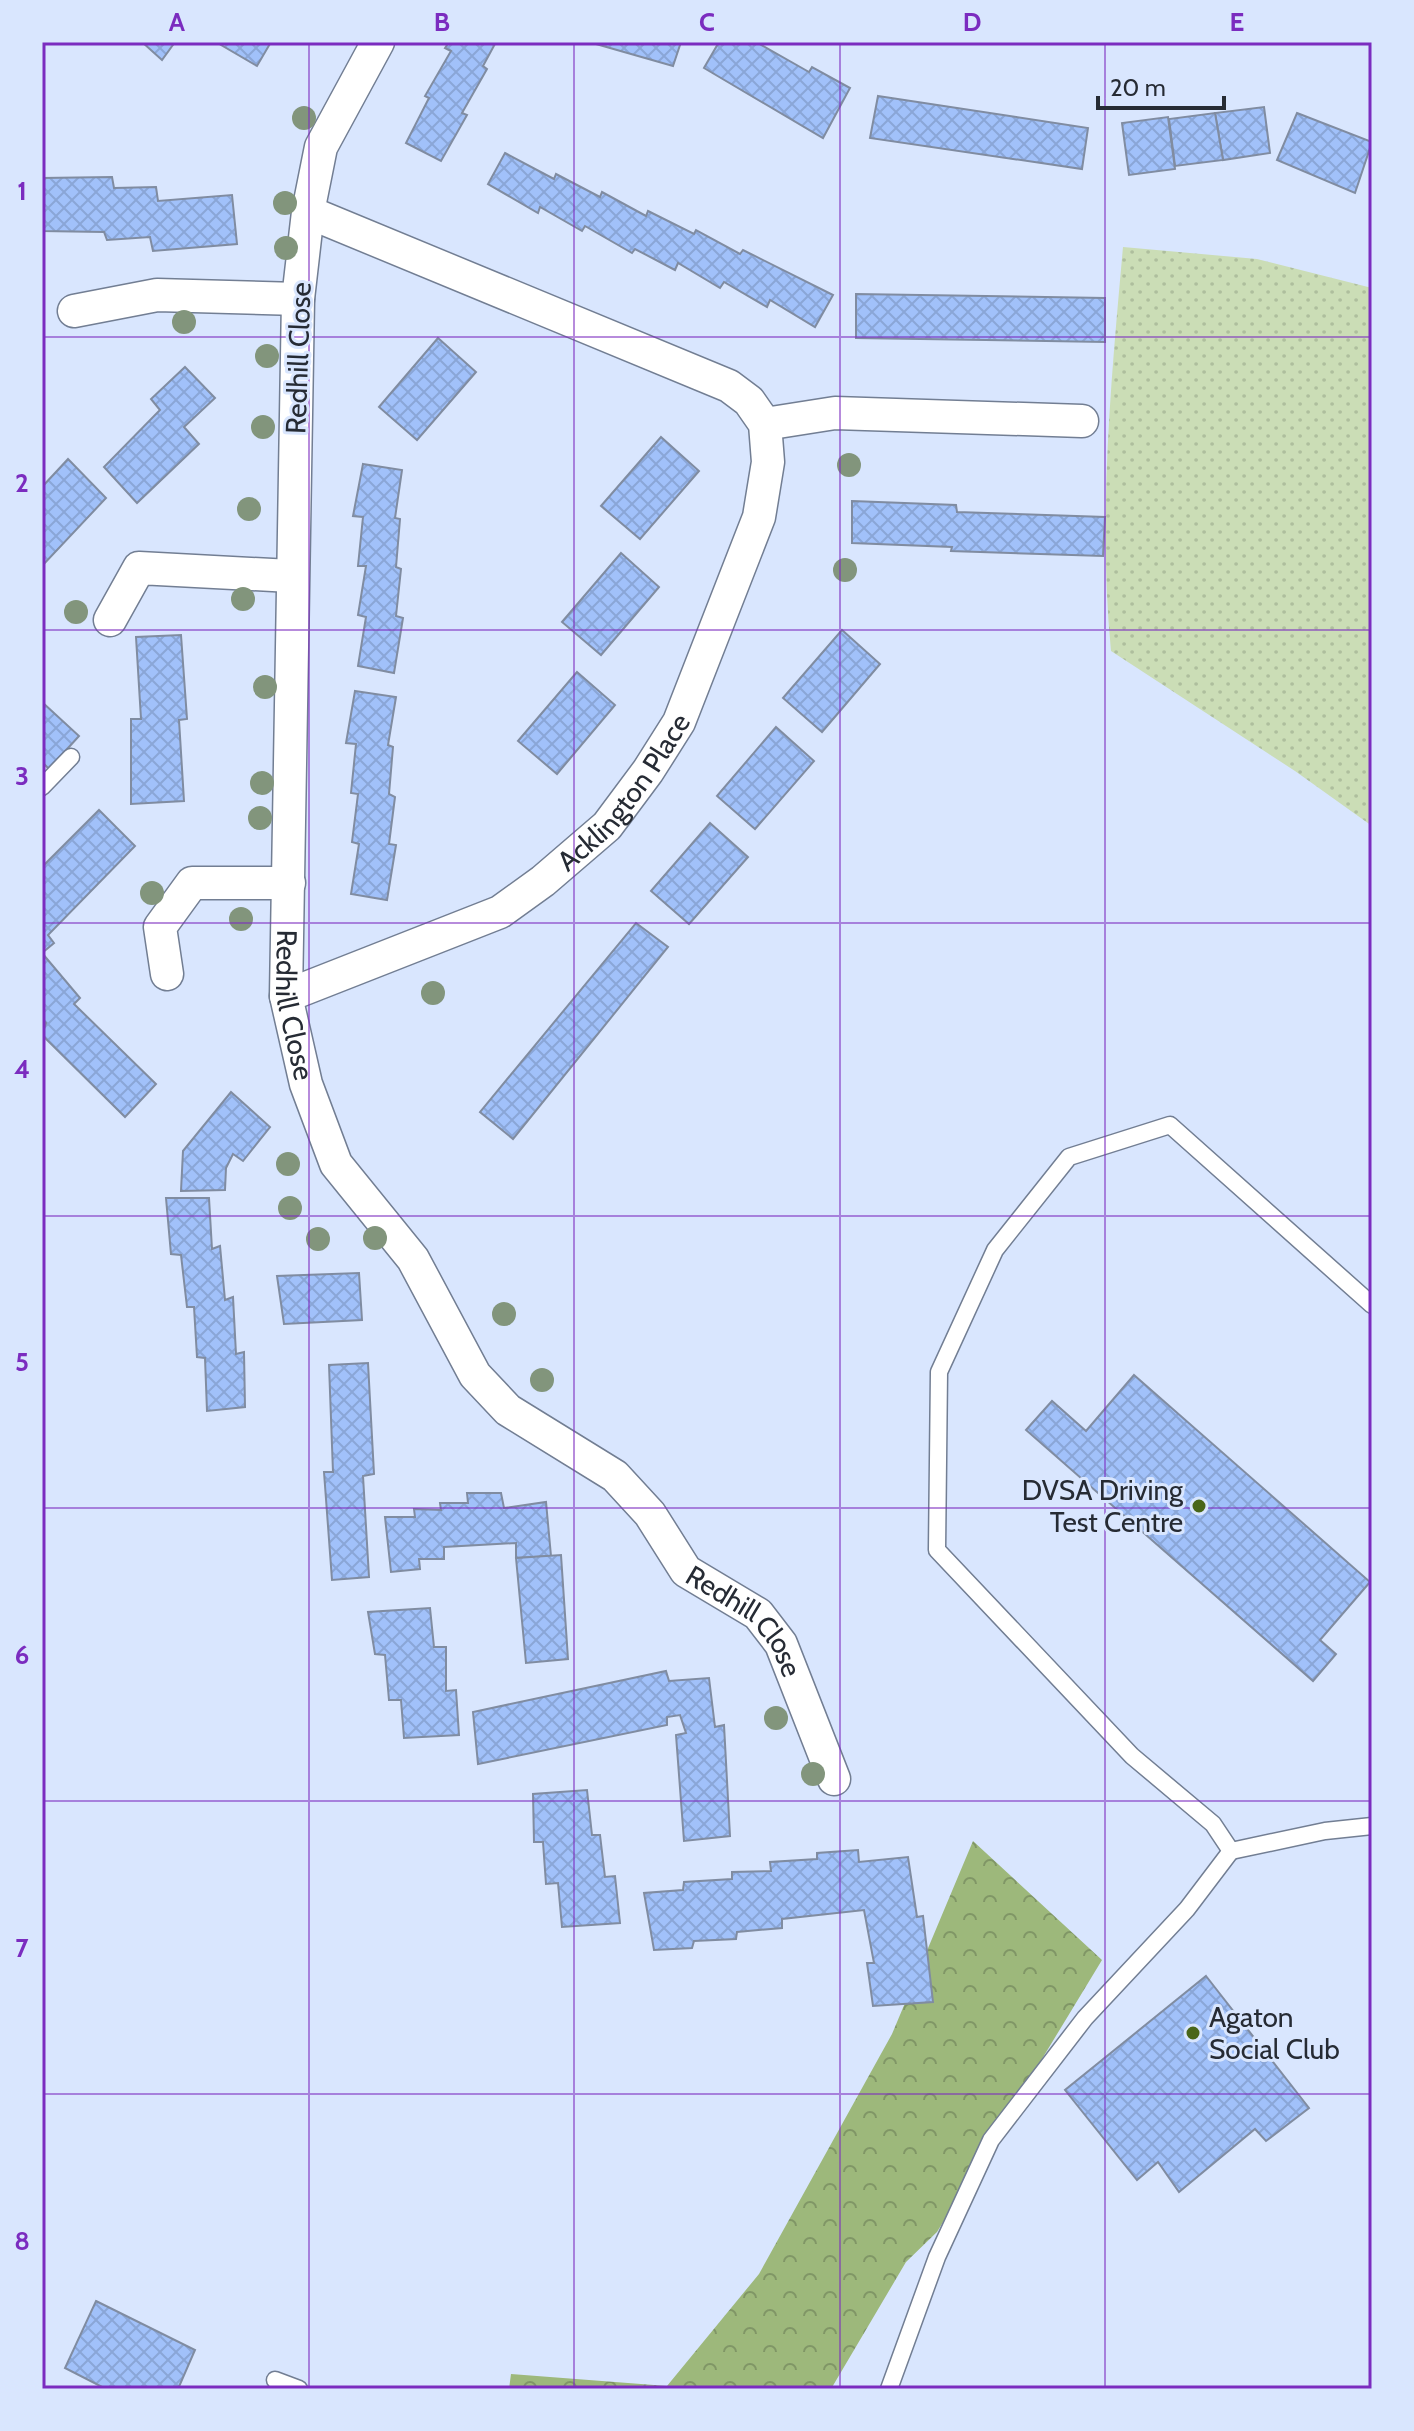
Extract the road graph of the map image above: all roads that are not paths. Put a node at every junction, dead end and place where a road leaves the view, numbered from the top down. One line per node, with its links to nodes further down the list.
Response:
1 (378, 42): 2 (street, Redhill Close)
2 (308, 212): 3 (street, Redhill Close); 6 (street)
3 (298, 299): 4 (street); 7 (street, Redhill Close)
4 (74, 311)
5 (1082, 421): 6 (street)
6 (765, 424): 13 (street, Acklington Place)
7 (291, 576): 8 (street); 11 (street, Redhill Close)
8 (110, 620)
9 (71, 757): 10 (lane)
10 (42, 787)
11 (289, 883): 12 (street); 13 (street, Redhill Close)
12 (167, 974)
13 (286, 996): 15 (street, Redhill Close)
14 (1372, 1305): 17 (lane)
15 (834, 1779)
16 (1372, 1826): 17 (lane)
17 (1231, 1851): 20 (lane)
18 (275, 2380): 19 (lane)
19 (299, 2389)
20 (889, 2389)

